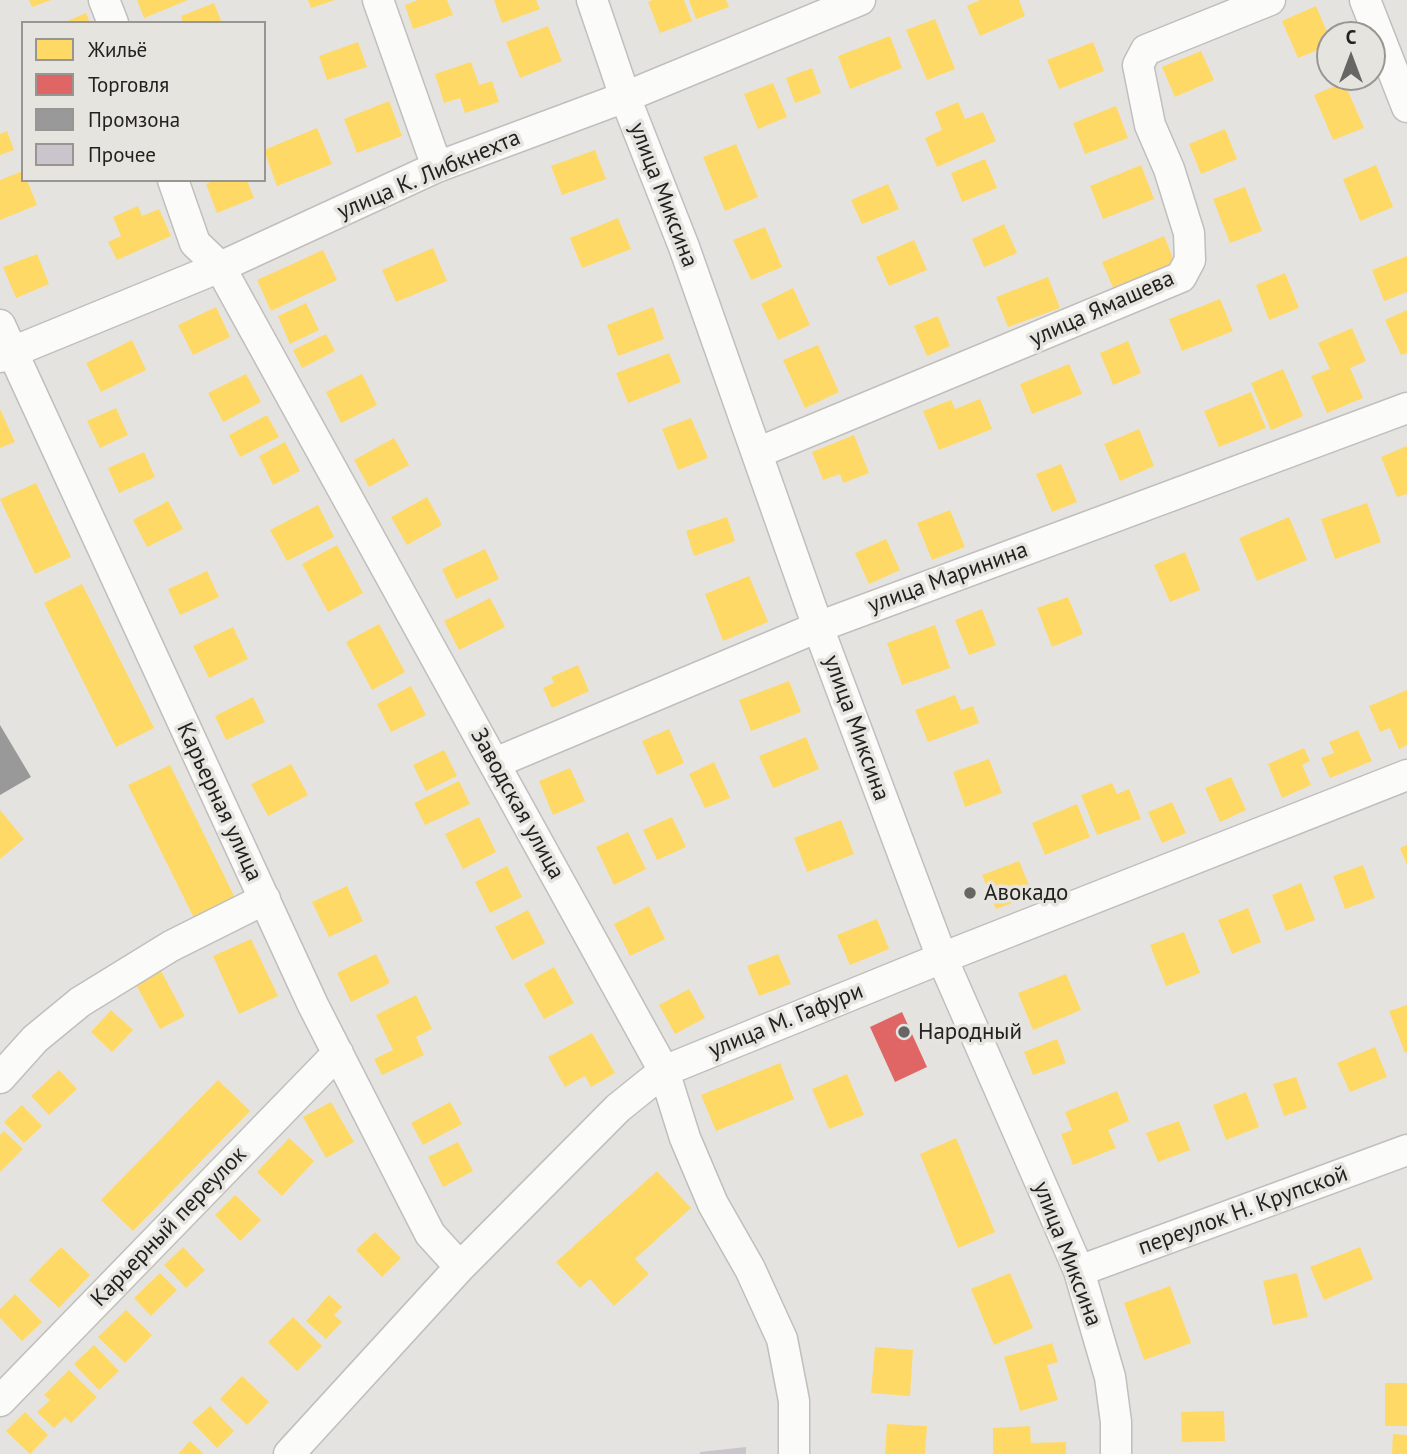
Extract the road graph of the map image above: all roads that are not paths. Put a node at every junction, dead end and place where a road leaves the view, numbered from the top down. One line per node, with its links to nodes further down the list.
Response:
1 (104, 0): 7 (street)
2 (378, 0): 10 (street)
3 (592, 0): 8 (street, улица Миксина)
4 (860, 0): 8 (street, улица К. Либкнехта)
5 (1269, 0): 16 (street, улица Ямашева)
6 (1365, 0): 9 (street)
7 (112, 21)
8 (625, 97): 10 (street, улица К. Либкнехта); 16 (street, улица Миксина)
9 (1407, 107)
10 (437, 167): 12 (street, улица К. Либкнехта)
11 (174, 182): 12 (street, Заводская улица)
12 (220, 267): 14 (street, улица К. Либкнехта); 18 (street, Заводская улица)
13 (0, 325): 14 (street, Карьерная улица)
14 (6, 355): 20 (street, Карьерная улица)
15 (1407, 408): 17 (street, улица Маринина)
16 (758, 453): 17 (street, улица Миксина)
17 (818, 627): 18 (street, улица Маринина); 21 (street, улица Миксина)
18 (495, 763): 23 (street, Заводская улица)
19 (1407, 775): 21 (street, улица М. Гафури)
20 (265, 899): 22 (street, Карьерная улица); 24 (street)
21 (942, 958): 23 (street, улица М. Гафури); 27 (street, улица Миксина)
22 (338, 1053): 26 (street, Карьерная улица); 28 (street, Карьерный переулок)
23 (664, 1071): 26 (street, улица М. Гафури); 30 (street, Заводская улица)
24 (0, 1078)
25 (1407, 1150): 27 (street, переулок Н. Крупской)
26 (460, 1266): 29 (street, улица М. Гафури)
27 (1079, 1271): 31 (street, улица Миксина)
28 (0, 1401)
29 (289, 1454)
30 (794, 1454)
31 (1116, 1454)

